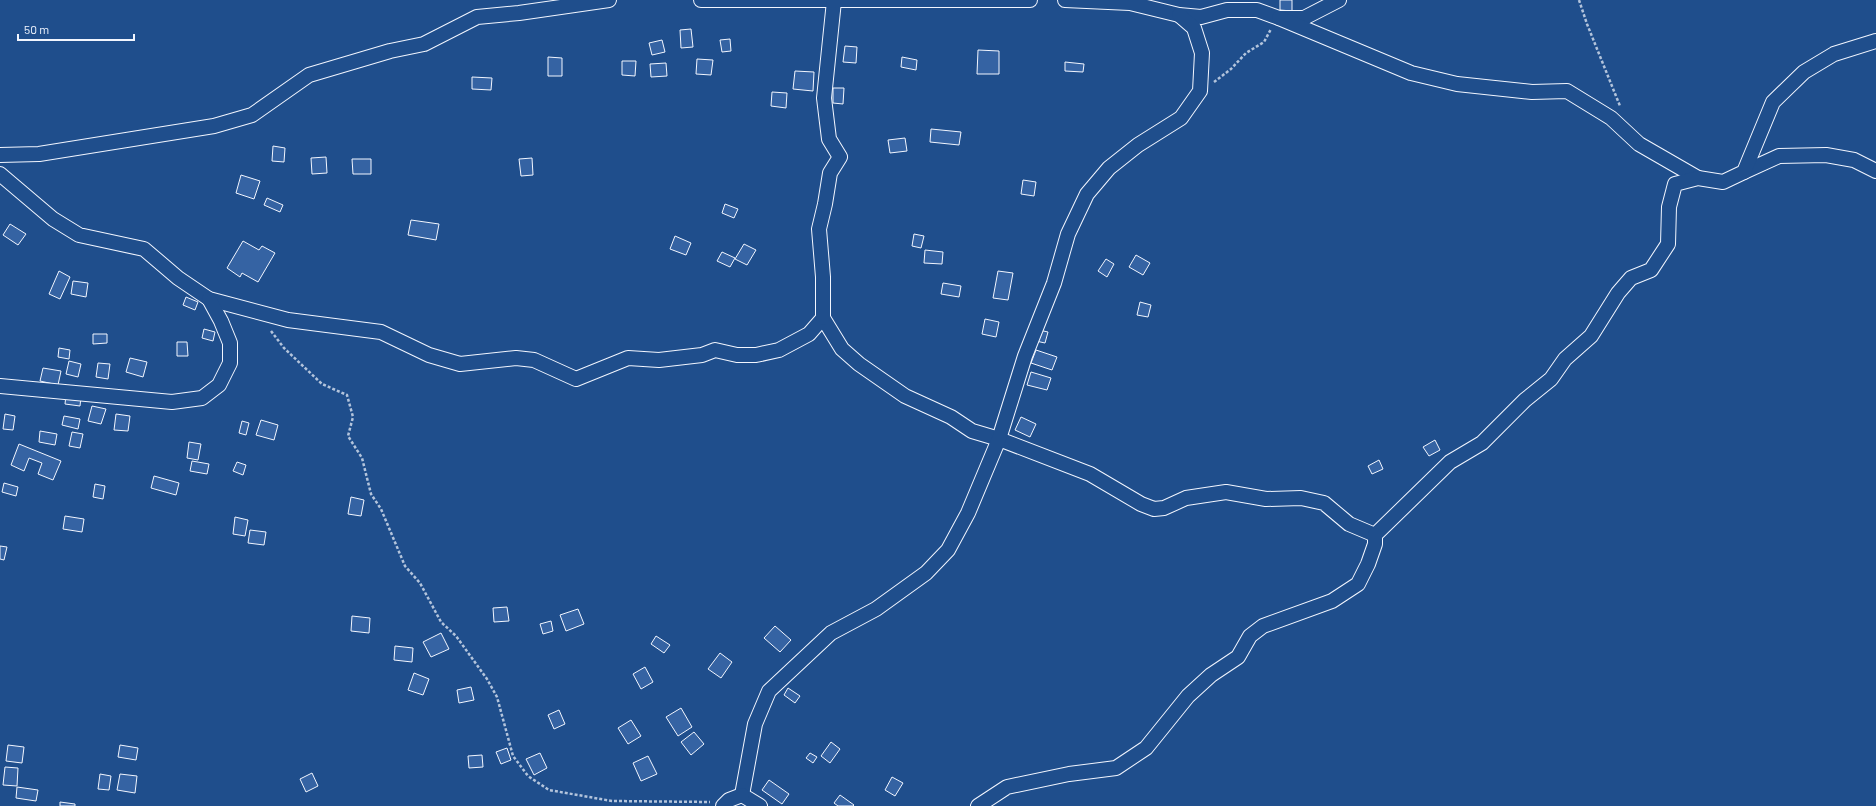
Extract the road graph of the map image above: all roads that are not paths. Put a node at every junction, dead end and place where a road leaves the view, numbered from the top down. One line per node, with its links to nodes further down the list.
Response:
1 (609, 0): 10 (street)
2 (701, 0): 6 (street)
3 (1030, 0): 6 (street)
4 (1065, 0): 7 (street)
5 (1339, 0): 8 (street)
6 (834, 1): 16 (street)
7 (1180, 15): 8 (street); 18 (street)
8 (1279, 18): 14 (street)
9 (1876, 41): 12 (street)
10 (0, 155)
11 (1876, 171): 12 (street)
12 (1744, 172): 14 (street)
13 (0, 174): 15 (street)
14 (1698, 178): 19 (street)
15 (209, 299): 16 (street); 17 (street)
16 (823, 318): 18 (street)
17 (0, 386)
18 (998, 439): 19 (street); 20 (street)
19 (1375, 535): 23 (street)
20 (742, 794): 21 (street); 22 (street)
21 (726, 803)
22 (760, 806)
23 (978, 806)

